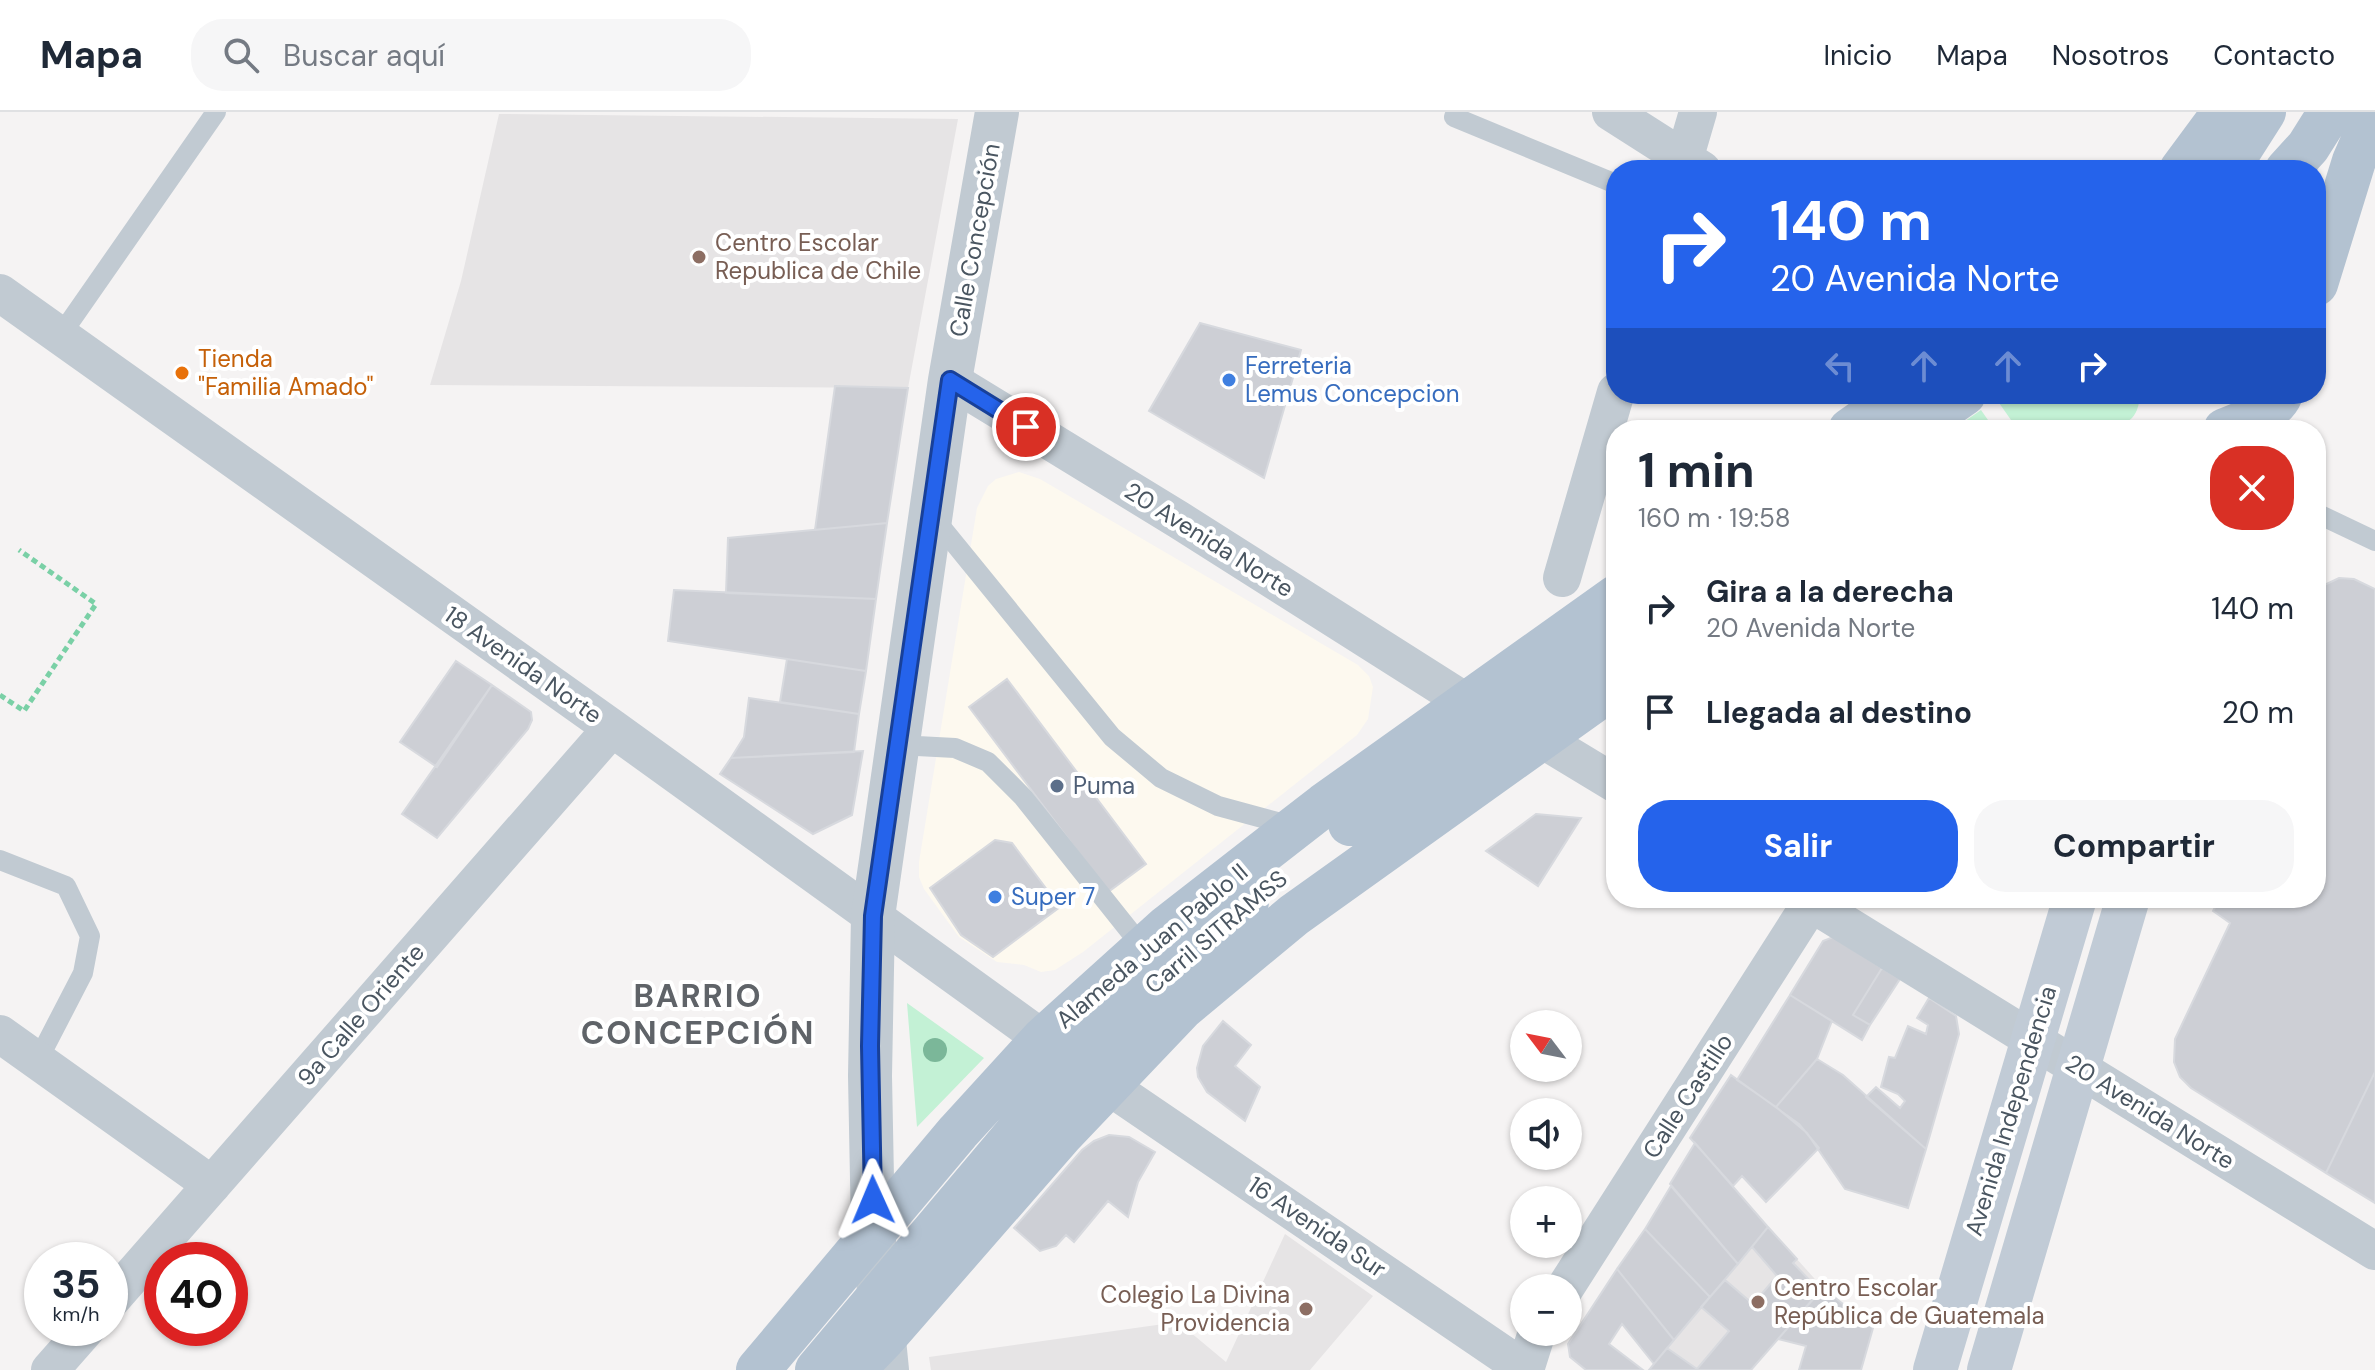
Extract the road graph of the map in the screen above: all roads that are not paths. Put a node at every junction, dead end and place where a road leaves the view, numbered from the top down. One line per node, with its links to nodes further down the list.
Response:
1 (216, 112): 20 (lane)
2 (997, 112): 21 (street, Calle Concepción)
3 (1611, 112): 11 (street)
4 (1698, 112): 12 (street)
5 (2224, 112): 13 (main road)
6 (2264, 112): 14 (main road)
7 (2277, 112): 15 (main road)
8 (2330, 112): 16 (main road)
9 (2375, 113): 18 (main road)
10 (1454, 117): 17 (lane)
11 (1680, 160)
12 (1690, 160)
13 (2188, 160)
14 (2233, 160)
15 (2275, 160)
16 (2296, 160)
17 (1606, 180)
18 (2326, 252)
19 (0, 293): 20 (street, 18 Avenida Norte)
20 (60, 336): 37 (street, 18 Avenida Norte)
21 (950, 380): 29 (street, Calle Concepción); 36 (street, 20 Avenida Norte)
22 (1887, 404): 25 (main road)
23 (1950, 404): 26 (main road)
24 (2276, 408): 27 (main road)
25 (1864, 420)
26 (1926, 420)
27 (2247, 420)
28 (1606, 426): 32 (street)
29 (931, 514): 39 (street, Calle Concepción); 41 (lane)
30 (2326, 518): 31 (lane)
31 (2375, 541)
32 (1562, 578)
33 (1606, 604): 36 (main road, Alameda Juan Pablo II)
34 (1606, 643): 60 (main road, Carril SITRAMSS)
35 (1606, 692): 38 (main road)
36 (1466, 702): 41 (main road, Alameda Juan Pablo II)
37 (612, 728): 47 (street, 18 Avenida Norte); 55 (street, 9a Calle Oriente)
38 (1540, 738): 40 (street); 54 (main road)
39 (898, 745): 47 (street, Calle Concepción); 48 (lane)
40 (1606, 778)
41 (1296, 827): 48 (main road, Alameda Juan Pablo II)
42 (0, 860): 52 (lane)
43 (1803, 908): 58 (street, Calle Castillo)
44 (1818, 908): 51 (street, 20 Avenida Norte)
45 (2072, 908): 51 (main road, Avenida Independencia)
46 (2125, 908): 53 (main road)
47 (873, 916): 50 (street, 18 Avenida Norte); 56 (street, Calle Concepción)
48 (1144, 949): 50 (main road, Alameda Juan Pablo II)
49 (0, 1034): 52 (street)
50 (1043, 1039): 56 (main road, Alameda Juan Pablo II)
51 (2032, 1039): 53 (street, 20 Avenida Norte); 69 (main road, Avenida Independencia)
52 (38, 1060): 55 (street)
53 (2078, 1067): 57 (street, 20 Avenida Norte); 70 (main road)
54 (1107, 1085): 63 (main road); 68 (street, 16 Avenida Sur)
55 (212, 1185): 59 (street, 9a Calle Oriente)
56 (873, 1231): 60 (street, Calle Concepción); 65 (main road, Alameda Juan Pablo II)
57 (2375, 1251)
58 (1574, 1274)
59 (128, 1281)
60 (878, 1296): 63 (street, Calle Concepción); 66 (main road, Carril SITRAMSS)
61 (71, 1346): 64 (street)
62 (1533, 1346): 68 (street)
63 (885, 1355): 67 (main road)
64 (50, 1370)
65 (758, 1370)
66 (817, 1370)
67 (853, 1370)
68 (1526, 1370)
69 (1935, 1370)
70 (1989, 1370)

